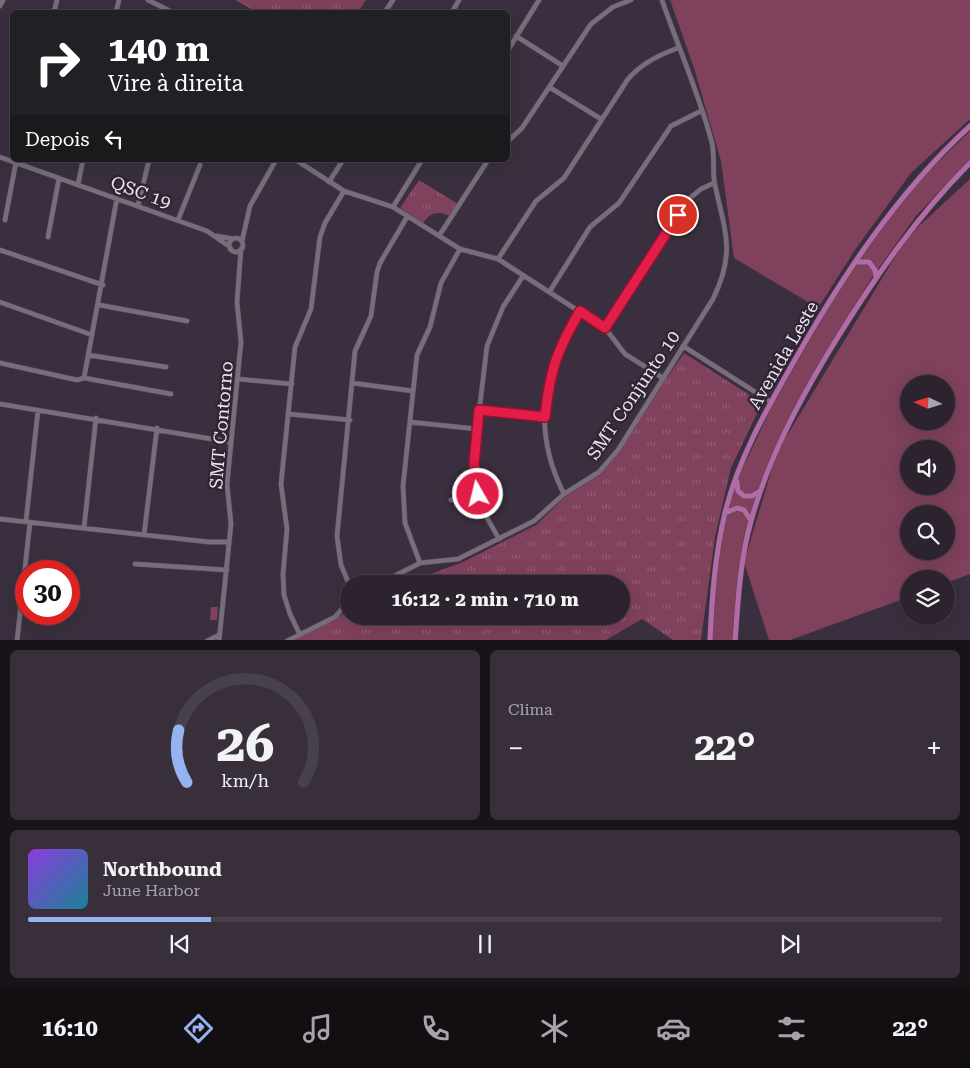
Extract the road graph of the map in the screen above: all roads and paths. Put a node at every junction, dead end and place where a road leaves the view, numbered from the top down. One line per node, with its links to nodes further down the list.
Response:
1 (3, 0): 6 (street)
2 (148, 0): 7 (street)
3 (539, 0): 8 (street)
4 (631, 0): 11 (street)
5 (662, 0): 10 (street)
6 (0, 6)
7 (168, 10)
8 (516, 36): 9 (street); 11 (street)
9 (510, 46)
10 (678, 48): 13 (street); 14 (street)
11 (563, 66): 12 (street)
12 (549, 87): 14 (street); 16 (street)
13 (701, 112): 30 (street); 54 (street)
14 (601, 119): 48 (street)
15 (970, 126): 49 (main road, Avenida Leste)
16 (510, 139)
17 (16, 162): 37 (street)
18 (19, 162): 28 (street, QSC 19)
19 (83, 162): 31 (street)
20 (148, 162): 34 (street)
21 (275, 162): 42 (street)
22 (299, 162): 29 (street)
23 (342, 162): 29 (street)
24 (421, 162): 35 (street)
25 (487, 162): 40 (street)
26 (970, 163): 52 (main road)
27 (200, 164): 38 (street)
28 (59, 178): 31 (street, QSC 19); 41 (street)
29 (329, 182): 32 (street)
30 (714, 183): 59 (street); 61 (street, SMT Conjunto 10)
31 (78, 184): 33 (street, QSC 19)
32 (344, 191): 35 (street); 69 (street)
33 (117, 198): 34 (street, QSC 19); 53 (street)
34 (138, 206): 38 (street, QSC 19)
35 (393, 207): 36 (street)
36 (407, 217): 40 (street); 68 (street)
37 (5, 220)
38 (178, 220): 39 (street, QSC 19)
39 (216, 235): 42 (street, QSC 19); 43 (street, QSC 19)
40 (439, 236): 45 (street)
41 (48, 237)
42 (237, 239): 43 (street); 44 (street, SMT Contorno)
43 (230, 247): 47 (street, QSC 19)
44 (242, 249): 47 (street); 50 (street, SMT Contorno)
45 (460, 249): 48 (street); 70 (street)
46 (0, 250): 53 (street)
47 (235, 251): 50 (street, SMT Contorno)
48 (498, 259): 51 (street)
49 (854, 262): 52 (main road); 72 (main road, Avenida Leste)
50 (240, 271): 67 (street, SMT Contorno)
51 (523, 276): 54 (street); 75 (street)
52 (876, 277): 85 (main road)
53 (103, 284): 56 (street)
54 (550, 291): 57 (street)
55 (0, 302): 60 (street)
56 (99, 305): 58 (street); 60 (street)
57 (580, 311): 59 (street); 77 (street)
58 (187, 321)
59 (605, 328): 66 (street)
60 (92, 335): 62 (street)
61 (683, 346): 66 (street, SMT Conjunto 10); 72 (street)
62 (88, 355): 64 (street); 65 (street)
63 (0, 363): 65 (street)
64 (166, 367)
65 (84, 378): 71 (street)
66 (663, 378): 87 (street, SMT Conjunto 10)
67 (238, 379): 69 (street); 83 (street, SMT Contorno)
68 (352, 383): 70 (street); 79 (street)
69 (292, 384): 76 (street)
70 (413, 391): 80 (street)
71 (171, 394)
72 (771, 402): 84 (main road, Avenida Leste)
73 (0, 404): 74 (street)
74 (38, 410): 78 (street); 92 (street)
75 (479, 410): 77 (street); 82 (street)
76 (288, 414): 79 (street); 103 (street)
77 (545, 417): 87 (street)
78 (96, 418): 81 (street); 93 (street)
79 (350, 420): 100 (street)
80 (410, 422): 82 (street); 97 (street)
81 (156, 428): 83 (street); 94 (street)
82 (477, 428): 86 (street)
83 (230, 442): 96 (street, SMT Contorno)
84 (736, 479): 85 (main road); 89 (main road, Avenida Leste)
85 (760, 491): 91 (main road)
86 (478, 494): 88 (street); 95 (street)
87 (564, 494): 95 (street, SMT Conjunto 10)
88 (452, 500)
89 (725, 513): 91 (main road); 108 (main road, Avenida Leste)
90 (0, 519): 92 (street)
91 (751, 521): 109 (main road)
92 (28, 522): 93 (street); 105 (street)
93 (84, 528): 94 (street)
94 (144, 535): 96 (street)
95 (499, 539): 97 (street, SMT Conjunto 10)
96 (229, 542): 99 (street, SMT Contorno)
97 (420, 563): 101 (street, SMT Conjunto 10)
98 (135, 564): 99 (street)
99 (227, 570): 104 (street, SMT Contorno)
100 (345, 575)
101 (397, 575)
102 (340, 611): 103 (street)
103 (300, 635): 107 (street)
104 (219, 638): 106 (street)
105 (17, 640)
106 (207, 640)
107 (287, 640)
108 (710, 640)
109 (735, 640)

